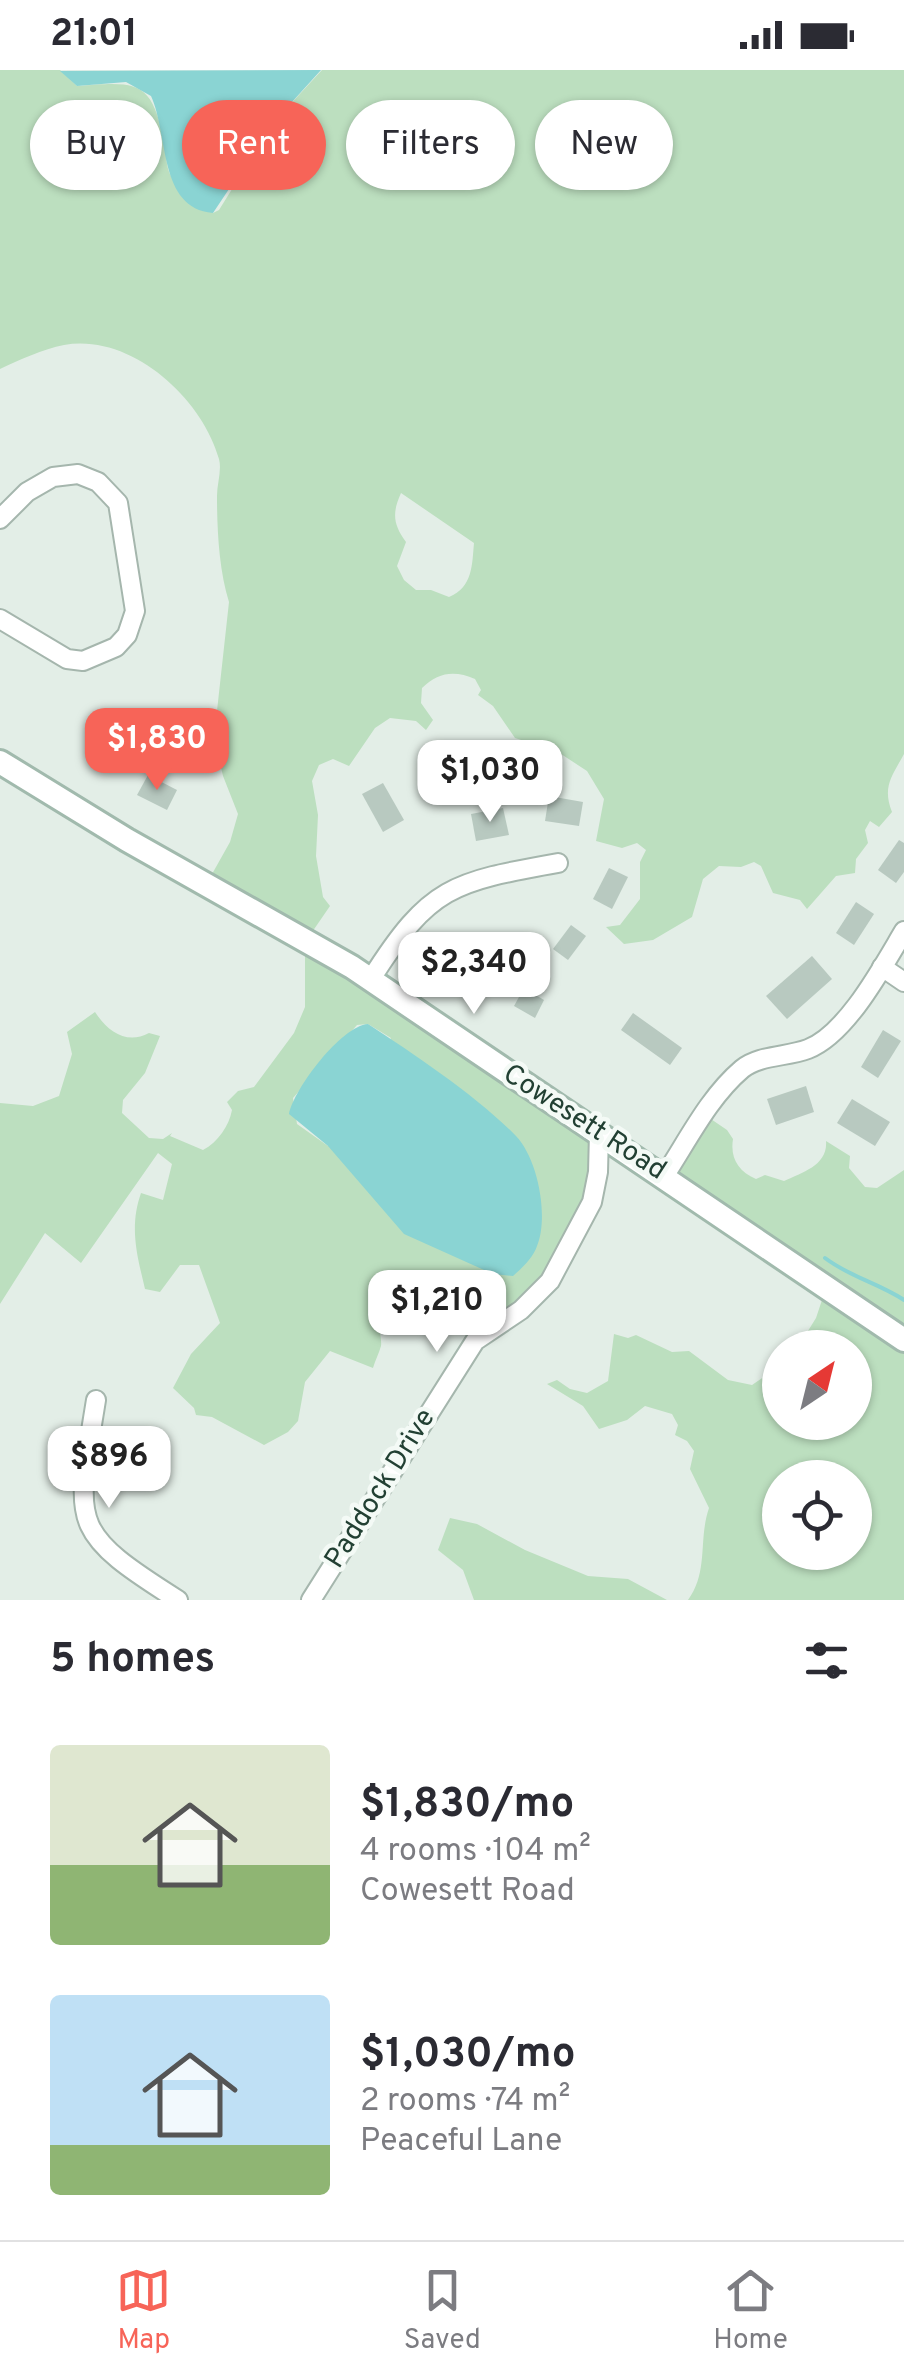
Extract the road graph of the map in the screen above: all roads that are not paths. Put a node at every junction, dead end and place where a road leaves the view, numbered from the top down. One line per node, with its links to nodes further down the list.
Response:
1 (0, 519): 2 (street)
2 (0, 620)
3 (0, 762): 7 (main road, Cowesett Road)
4 (558, 863): 7 (street)
5 (904, 931): 6 (street)
6 (882, 967): 8 (street); 10 (street)
7 (371, 980): 9 (main road, Cowesett Road)
8 (904, 982)
9 (599, 1134): 10 (main road, Cowesett Road); 14 (street, Paddock Drive)
10 (665, 1175): 11 (main road, Cowesett Road)
11 (904, 1340)
12 (96, 1400): 13 (street)
13 (178, 1600)
14 (311, 1600)

